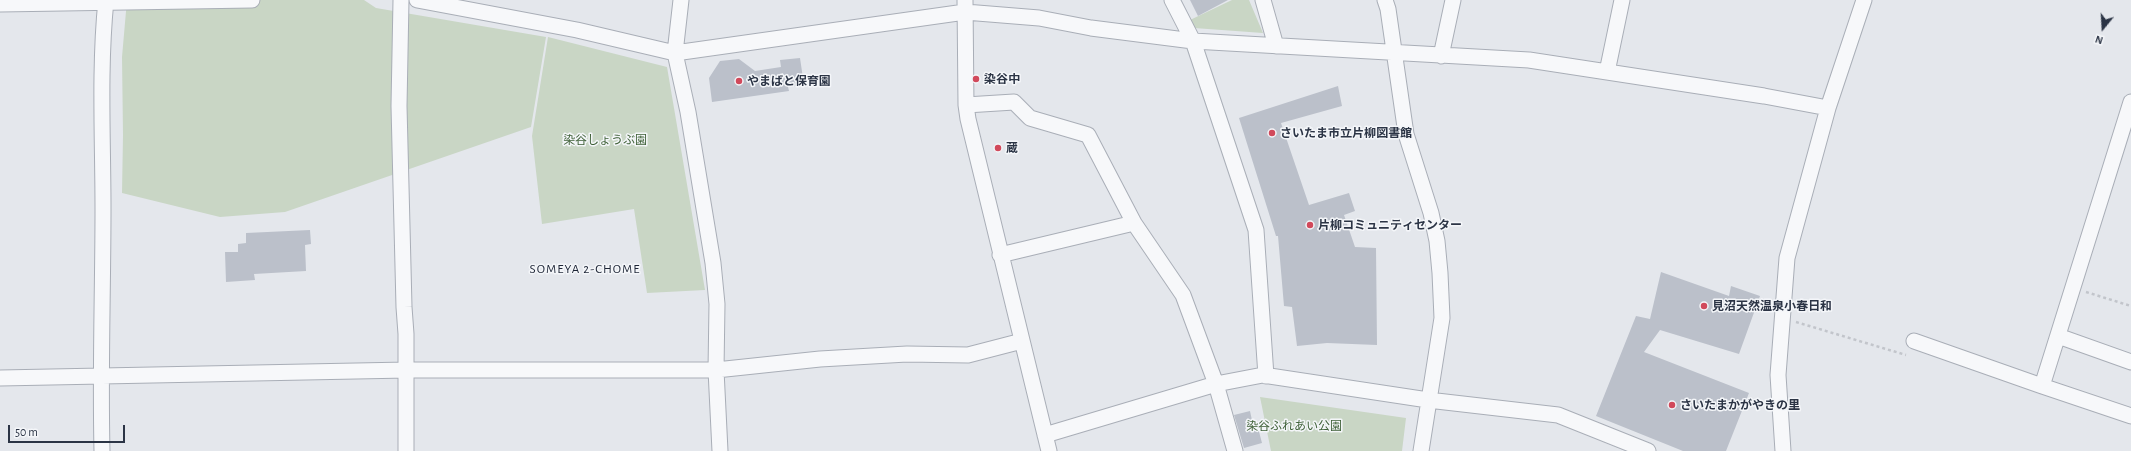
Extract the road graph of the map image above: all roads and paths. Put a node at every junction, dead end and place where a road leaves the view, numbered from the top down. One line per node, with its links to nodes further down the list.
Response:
1 (252, 0): 11 (street)
2 (401, 0): 32 (street)
3 (417, 0): 16 (street)
4 (681, 0): 16 (street)
5 (1172, 0): 14 (street)
6 (1263, 0): 15 (street)
7 (1385, 0): 17 (street)
8 (1453, 0): 18 (street)
9 (1622, 0): 19 (street)
10 (1864, 0): 22 (street)
11 (105, 1): 12 (street); 34 (street)
12 (0, 4)
13 (965, 6): 14 (street); 16 (street); 21 (street)
14 (1193, 41): 15 (street); 35 (street)
15 (1276, 46): 17 (street)
16 (675, 53): 33 (street)
17 (1395, 54): 18 (street); 39 (street)
18 (1441, 56): 19 (street)
19 (1607, 72): 22 (street)
20 (2131, 102): 25 (street)
21 (966, 105): 23 (street); 24 (street)
22 (1828, 108): 27 (street)
23 (1134, 223): 24 (street); 37 (street)
24 (1000, 255): 29 (street)
25 (2073, 288): 26 (path); 28 (street)
26 (2131, 306)
27 (1784, 318): 30 (path); 49 (street)
28 (2058, 336): 31 (street); 38 (street)
29 (1022, 341): 33 (street); 41 (street)
30 (1914, 341): 38 (street)
31 (2131, 362)
32 (407, 370): 33 (street); 34 (street); 43 (street)
33 (716, 370): 44 (street)
34 (100, 376): 36 (street); 42 (street)
35 (1266, 376): 37 (street); 39 (street)
36 (0, 378)
37 (1216, 384): 41 (street); 46 (street)
38 (2042, 386): 40 (street)
39 (1428, 400): 47 (street); 48 (street)
40 (2131, 416)
41 (1045, 435): 45 (street)
42 (102, 451)
43 (406, 451)
44 (720, 451)
45 (1049, 451)
46 (1235, 451)
47 (1421, 451)
48 (1648, 451)
49 (1783, 451)

